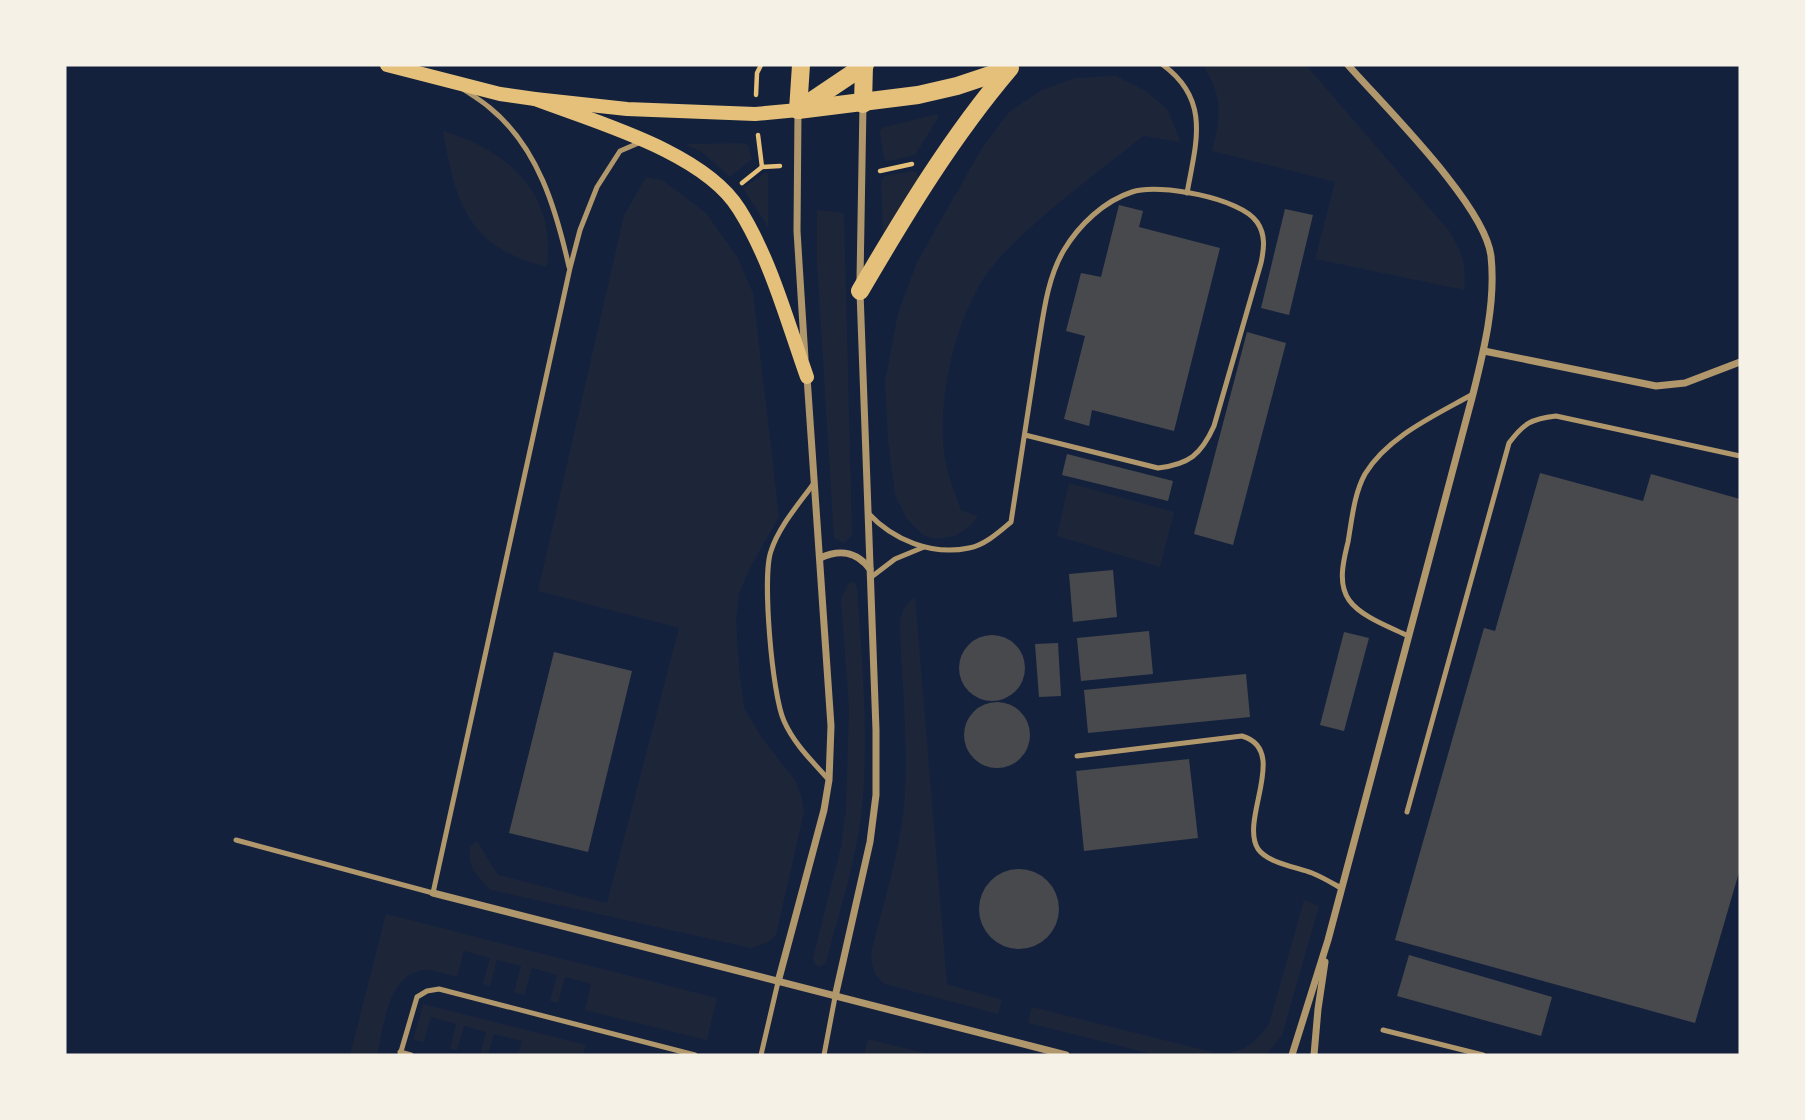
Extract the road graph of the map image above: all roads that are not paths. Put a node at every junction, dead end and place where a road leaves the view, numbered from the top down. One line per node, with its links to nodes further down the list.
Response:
1 (387, 65): 7 (main road)
2 (800, 65): 10 (main road)
3 (864, 65): 9 (main road); 10 (main road)
4 (1163, 65): 12 (lane)
5 (1348, 65): 15 (street)
6 (1014, 66): 9 (main road); 14 (main road)
7 (451, 82): 8 (main road); 13 (lane)
8 (535, 99): 10 (main road); 11 (main road)
9 (863, 104): 10 (main road); 14 (street)
10 (798, 110): 17 (street)
11 (644, 141): 13 (lane); 17 (main road)
12 (1187, 192): 19 (lane); 19 (lane)
13 (570, 268): 33 (lane)
14 (860, 291): 22 (street)
15 (1484, 351): 16 (street); 18 (street)
16 (1740, 362)
17 (807, 377): 21 (street)
18 (1473, 394): 27 (street); 27 (lane)
19 (1025, 435): 23 (lane)
20 (1740, 456): 30 (lane)
21 (814, 483): 24 (street); 29 (lane)
22 (866, 510): 23 (lane); 25 (street)
23 (923, 547): 26 (lane)
24 (820, 558): 25 (street); 29 (street)
25 (870, 569): 26 (street)
26 (870, 578): 36 (street)
27 (1408, 636): 32 (street)
28 (1077, 756): 32 (lane)
29 (830, 780): 35 (street)
30 (1408, 812)
31 (236, 840): 33 (lane)
32 (1341, 888): 34 (street)
33 (433, 893): 35 (street)
34 (1328, 940): 44 (street); 45 (street)
35 (778, 982): 36 (street); 41 (lane)
36 (835, 997): 42 (lane); 43 (street)
37 (1382, 1030): 46 (lane)
38 (400, 1054): 39 (lane); 40 (lane)
39 (411, 1055)
40 (695, 1055)
41 (761, 1055)
42 (824, 1055)
43 (1066, 1055)
44 (1292, 1055)
45 (1314, 1055)
46 (1483, 1055)

